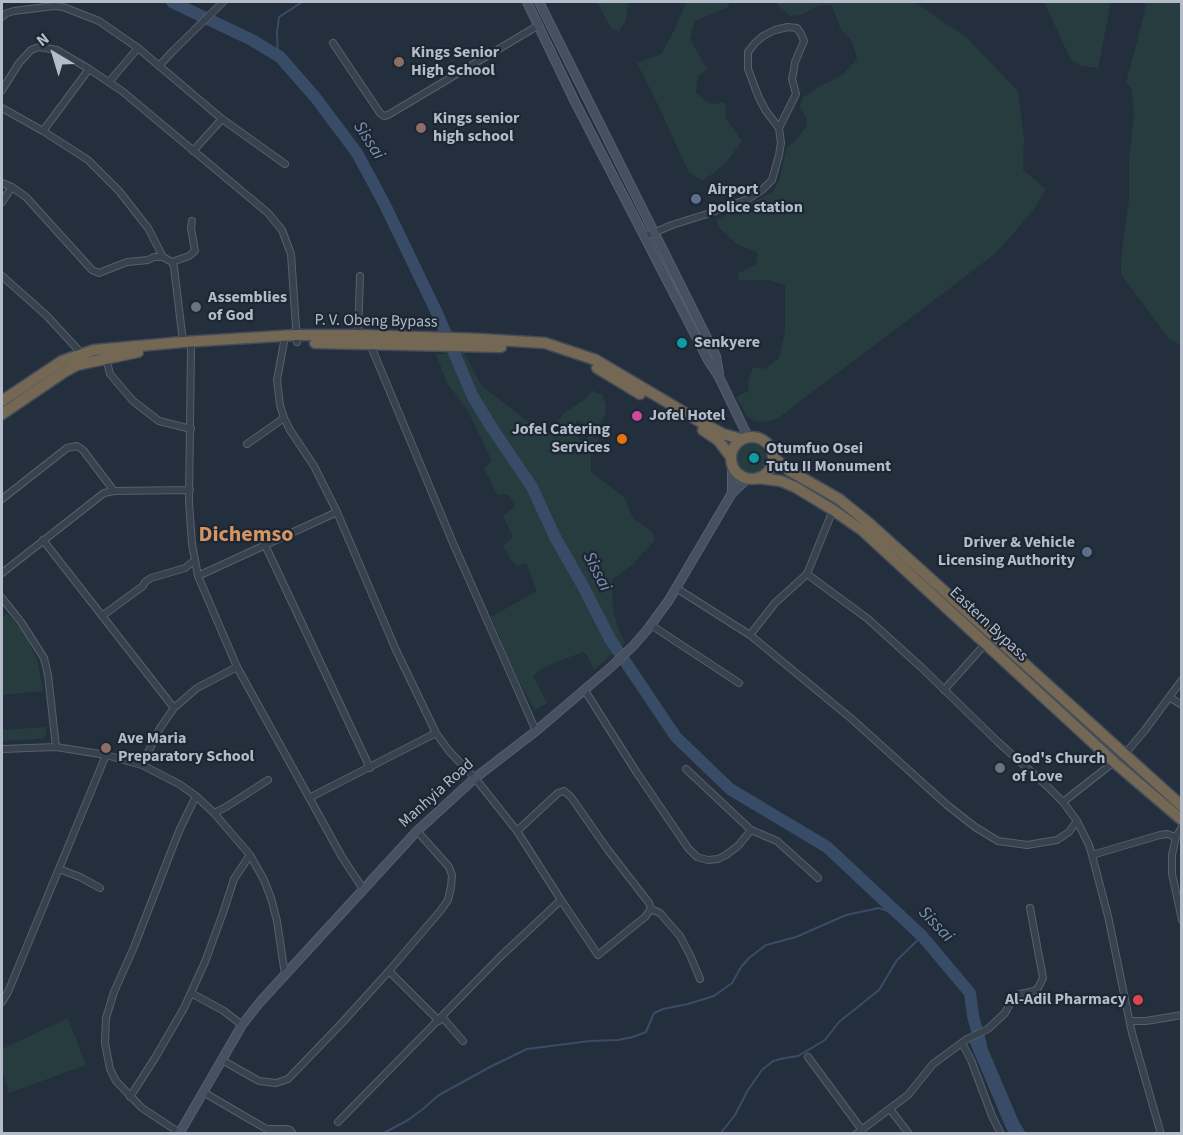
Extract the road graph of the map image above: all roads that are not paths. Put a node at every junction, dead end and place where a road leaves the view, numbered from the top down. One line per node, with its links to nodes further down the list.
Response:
1 (224, 2): 8 (street)
2 (527, 2): 5 (main road)
3 (539, 2): 22 (main road)
4 (2, 17): 7 (street)
5 (539, 26): 6 (street); 22 (main road)
6 (333, 43)
7 (138, 48): 8 (street); 10 (street)
8 (159, 66): 13 (street)
9 (89, 69): 10 (street); 11 (street); 15 (street)
10 (109, 82): 16 (street)
11 (2, 90)
12 (2, 108): 15 (street)
13 (222, 119): 16 (street); 17 (street)
14 (779, 128): 14 (street); 22 (street)
15 (43, 131): 23 (street)
16 (193, 151): 28 (street)
17 (285, 164)
18 (2, 183): 19 (street)
19 (12, 187): 20 (street); 23 (street)
20 (2, 202)
21 (192, 221): 24 (street)
22 (650, 234): 39 (main road)
23 (163, 257): 24 (street)
24 (172, 261): 32 (street)
25 (2, 276): 33 (street)
26 (360, 276): 27 (street)
27 (358, 336): 28 (highway, P. V. Obeng Bypass); 30 (highway, P. V. Obeng Bypass)
28 (296, 339): 29 (highway, P. V. Obeng Bypass); 31 (highway, P. V. Obeng Bypass); 32 (highway, P. V. Obeng Bypass)
29 (284, 342): 32 (highway, P. V. Obeng Bypass); 37 (street)
30 (449, 342): 31 (highway, P. V. Obeng Bypass); 39 (highway, P. V. Obeng Bypass); 42 (highway, P. V. Obeng Bypass)
31 (369, 344): 70 (street)
32 (187, 345): 33 (highway, P. V. Obeng Bypass); 34 (highway, P. V. Obeng Bypass); 38 (street)
33 (82, 354): 35 (highway, P. V. Obeng Bypass)
34 (106, 358): 36 (highway, P. V. Obeng Bypass); 38 (street)
35 (2, 399)
36 (2, 414)
37 (284, 418): 40 (street); 49 (street)
38 (191, 429): 44 (street)
39 (745, 438): 41 (highway); 42 (highway)
40 (247, 444)
41 (774, 458): 43 (highway); 75 (highway, Eastern Bypass)
42 (731, 460): 43 (highway); 46 (main road)
43 (752, 478): 46 (main road, Manhyia Road); 48 (highway, Eastern Bypass)
44 (190, 490): 45 (street); 52 (street)
45 (114, 491): 47 (street); 50 (street)
46 (732, 493): 56 (main road, Manhyia Road)
47 (2, 499)
48 (833, 510): 54 (street); 61 (highway, Eastern Bypass)
49 (337, 512): 51 (street); 71 (street)
50 (43, 540): 53 (street); 58 (street)
51 (265, 545): 55 (street); 78 (street)
52 (195, 560): 55 (street); 58 (street)
53 (2, 573)
54 (807, 574): 60 (street); 66 (street)
55 (198, 576): 62 (street)
56 (676, 588): 59 (main road, Manhyia Road); 60 (street)
57 (2, 598): 72 (street)
58 (102, 615): 69 (street)
59 (651, 625): 64 (street); 65 (main road, Manhyia Road)
60 (750, 634): 88 (street)
61 (986, 643): 66 (street); 76 (highway, Eastern Bypass)
62 (237, 667): 69 (street); 83 (street)
63 (1182, 680): 67 (street)
64 (739, 683)
65 (584, 689): 70 (main road, Manhyia Road); 90 (street)
66 (944, 690): 84 (street)
67 (1169, 697): 68 (street); 75 (street)
68 (1182, 705)
69 (174, 708): 77 (street)
70 (536, 731): 80 (main road, Manhyia Road)
71 (436, 733): 78 (street); 80 (street)
72 (56, 747): 73 (street); 74 (street)
73 (2, 750)
74 (106, 754): 77 (street); 96 (street)
75 (1124, 755): 85 (highway, Eastern Bypass)
76 (1114, 762): 84 (street); 87 (highway, Eastern Bypass)
77 (142, 765): 82 (street)
78 (370, 768): 83 (street)
79 (686, 769): 90 (street)
80 (475, 778): 91 (main road, Manhyia Road); 92 (street)
81 (268, 780): 86 (street)
82 (196, 796): 86 (street); 118 (street)
83 (309, 798): 99 (street)
84 (1063, 802): 88 (street)
85 (1182, 806)
86 (214, 813): 94 (street)
87 (1182, 820)
88 (1079, 823): 95 (street)
89 (1182, 827): 93 (street)
90 (751, 830): 97 (street)
91 (417, 831): 99 (main road, Manhyia Road); 104 (street)
92 (518, 831): 100 (street); 102 (street)
93 (1176, 837): 95 (street); 103 (street)
94 (250, 855): 105 (street); 107 (street)
95 (1092, 855): 111 (street)
96 (59, 869): 98 (street); 108 (street)
97 (818, 878)
98 (100, 888)
99 (363, 889): 105 (main road, Manhyia Road)
100 (561, 900): 102 (street); 110 (street)
101 (1030, 908): 114 (street)
102 (651, 909): 106 (street)
103 (1182, 920)
104 (389, 971): 110 (street); 116 (street)
105 (285, 976): 112 (main road, Manhyia Road)
106 (700, 979)
107 (191, 993): 112 (street); 118 (street)
108 (2, 1002)
109 (1182, 1015): 111 (street)
110 (441, 1019): 113 (street); 120 (street)
111 (1130, 1021): 126 (street)
112 (242, 1025): 116 (main road, Manhyia Road)
113 (463, 1041)
114 (964, 1041): 119 (street); 125 (street)
115 (808, 1057): 121 (street)
116 (222, 1060): 117 (main road, Manhyia Road)
117 (203, 1092): 122 (main road, Manhyia Road); 123 (street)
118 (130, 1097): 122 (street)
119 (890, 1109): 121 (street); 124 (street)
120 (338, 1122)
121 (859, 1132)
122 (179, 1133)
123 (293, 1134)
124 (909, 1134)
125 (1000, 1134)
126 (1161, 1134)

